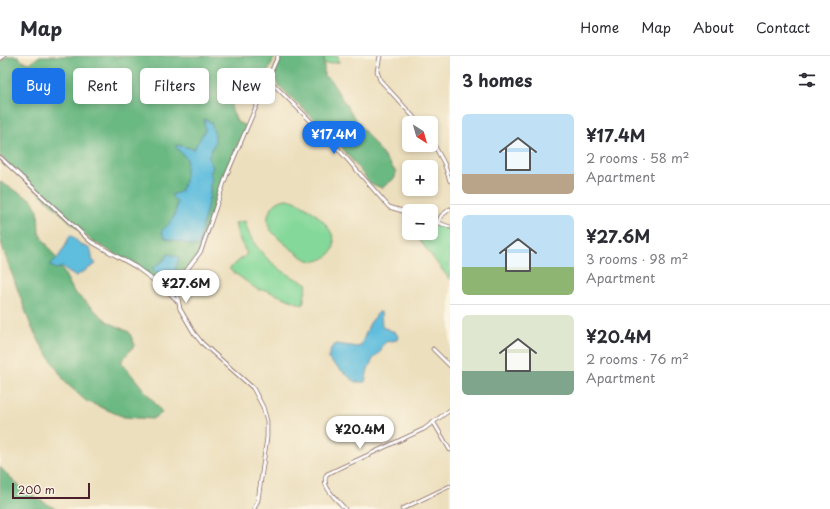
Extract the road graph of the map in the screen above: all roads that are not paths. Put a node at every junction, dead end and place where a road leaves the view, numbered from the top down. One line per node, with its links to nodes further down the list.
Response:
1 (3, 56): 4 (highway)
2 (278, 56): 5 (street)
3 (380, 56): 8 (street)
4 (0, 58)
5 (273, 68)
6 (275, 86): 13 (street)
7 (257, 104): 16 (street)
8 (413, 116)
9 (438, 152): 11 (street)
10 (0, 157): 17 (street)
11 (450, 181)
12 (450, 209): 14 (street)
13 (402, 211)
14 (438, 223): 15 (street)
15 (450, 227)
16 (178, 287): 17 (street); 18 (street)
17 (166, 289): 18 (street)
18 (177, 301): 25 (street)
19 (433, 349): 20 (street)
20 (450, 366)
21 (450, 410): 22 (street)
22 (434, 423): 23 (street); 26 (street)
23 (450, 450)
24 (450, 486): 27 (street)
25 (254, 509)
26 (345, 509)
27 (402, 509)

